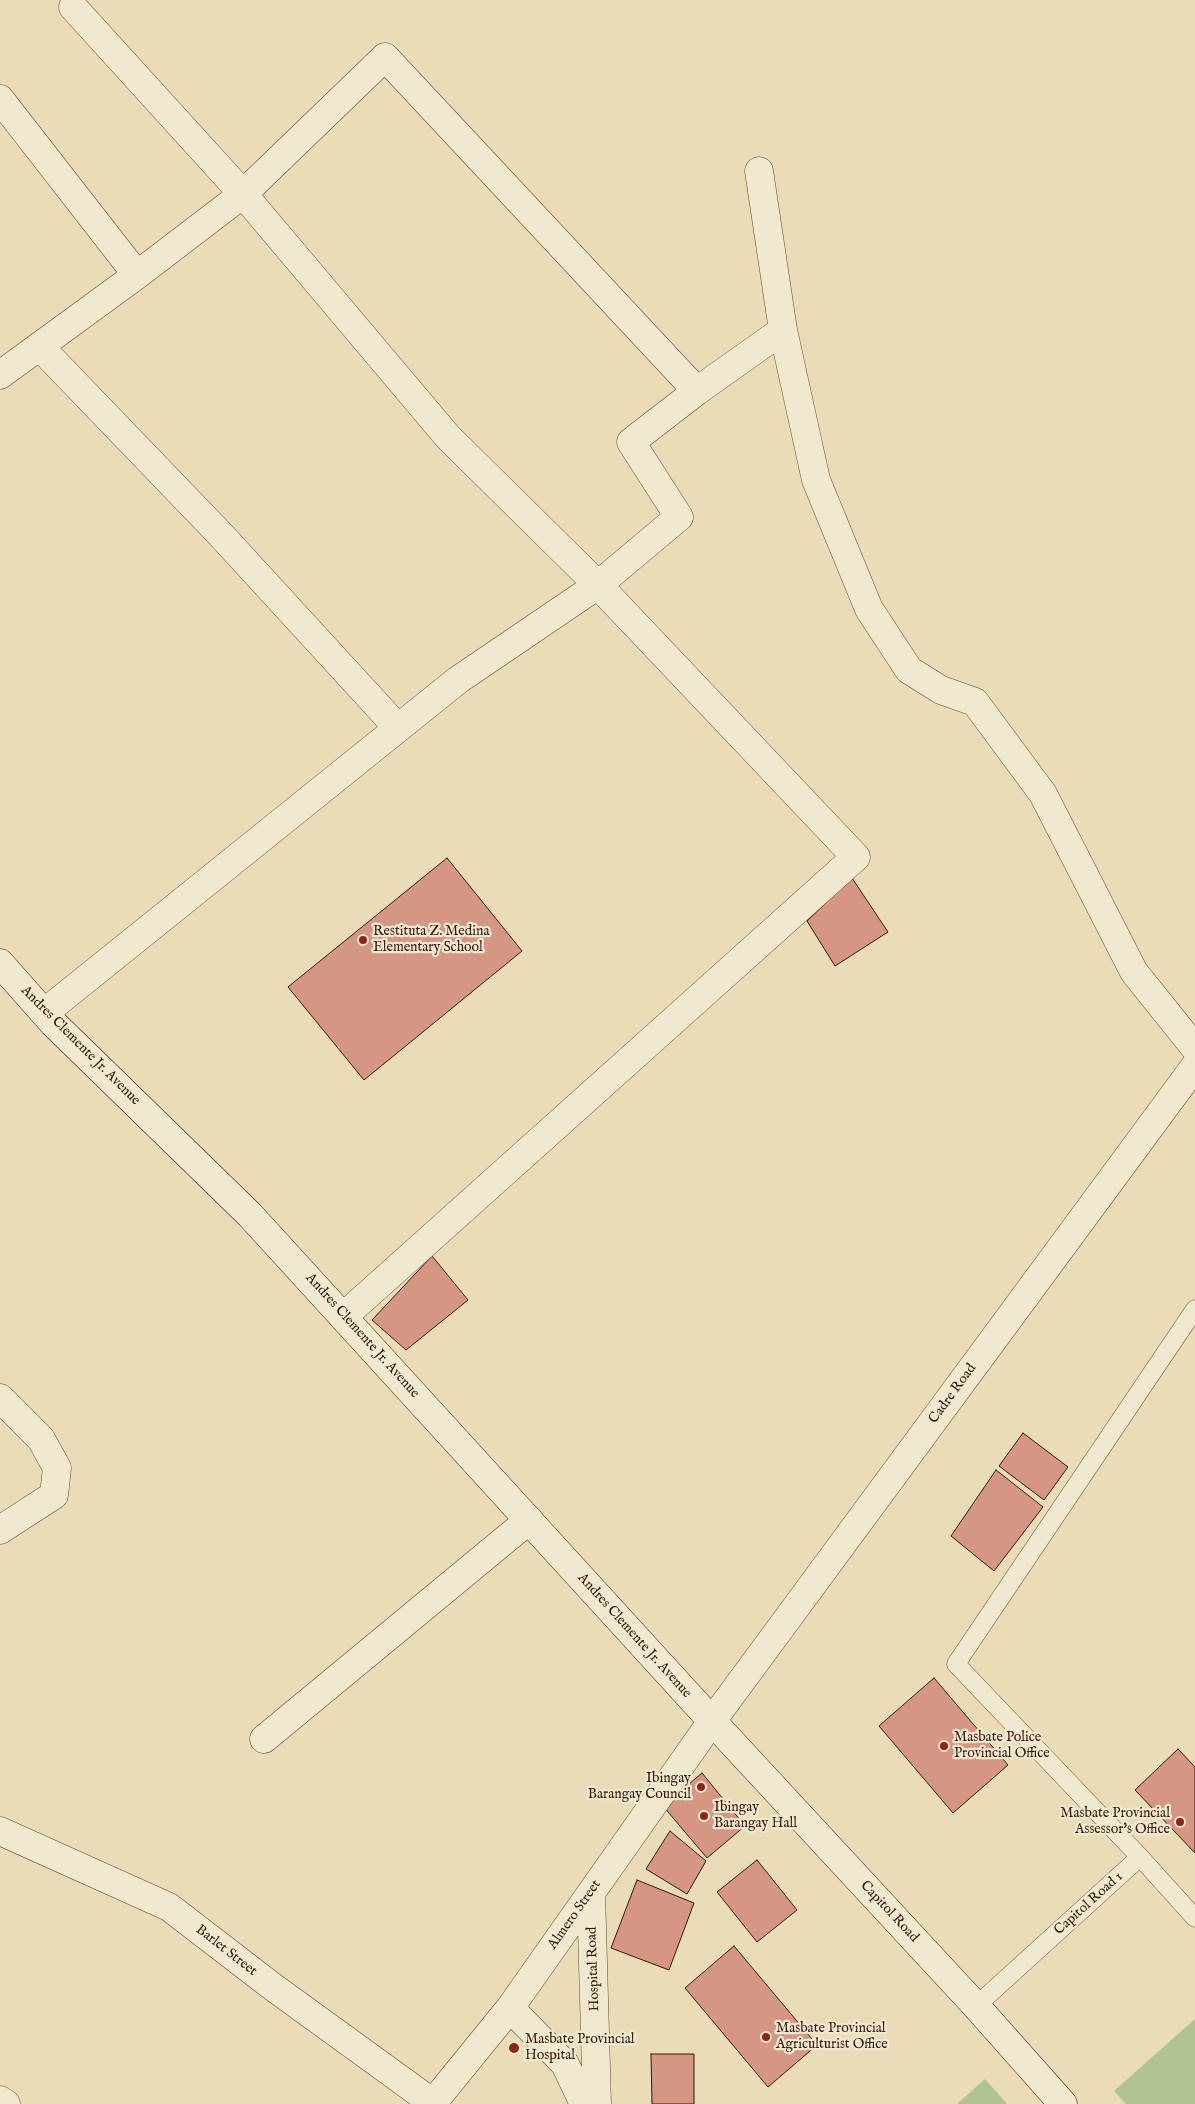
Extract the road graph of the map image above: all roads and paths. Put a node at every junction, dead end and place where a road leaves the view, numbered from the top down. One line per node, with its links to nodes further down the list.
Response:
1 (73, 7): 4 (street)
2 (0, 100): 5 (street)
3 (760, 171): 6 (street)
4 (243, 194): 5 (street); 9 (street); 10 (street)
5 (137, 275): 7 (street)
6 (783, 330): 9 (street); 14 (street)
7 (40, 347): 8 (street); 11 (street)
8 (0, 375)
9 (697, 391): 10 (street)
10 (598, 585): 11 (street); 17 (street)
11 (398, 728): 13 (street)
12 (0, 963): 13 (street, Andres Clemente Jr. Avenue)
13 (44, 1013): 17 (street, Andres Clemente Jr. Avenue)
14 (1195, 1048)
15 (1195, 1066): 21 (street, Cadre Road)
16 (1195, 1309): 24 (lane)
17 (344, 1316): 19 (street, Andres Clemente Jr. Avenue)
18 (0, 1398): 20 (street)
19 (529, 1520): 21 (street, Andres Clemente Jr. Avenue); 22 (street)
20 (0, 1530)
21 (712, 1721): 25 (street, Almero Street); 27 (street, Capitol Road)
22 (264, 1739)
23 (0, 1831): 30 (street, Barlet Street)
24 (1140, 1857): 26 (lane); 27 (lane, Capitol Road 1)
25 (591, 1893): 28 (street, Almero Street); 33 (street, Hospital Road)
26 (1195, 1918)
27 (976, 2006): 34 (street, Capitol Road)
28 (510, 2008): 30 (street, Almero Street); 32 (street)
29 (0, 2100): 31 (street)
30 (433, 2103)
31 (6, 2104)
32 (584, 2104)
33 (598, 2104)
34 (1064, 2104)

